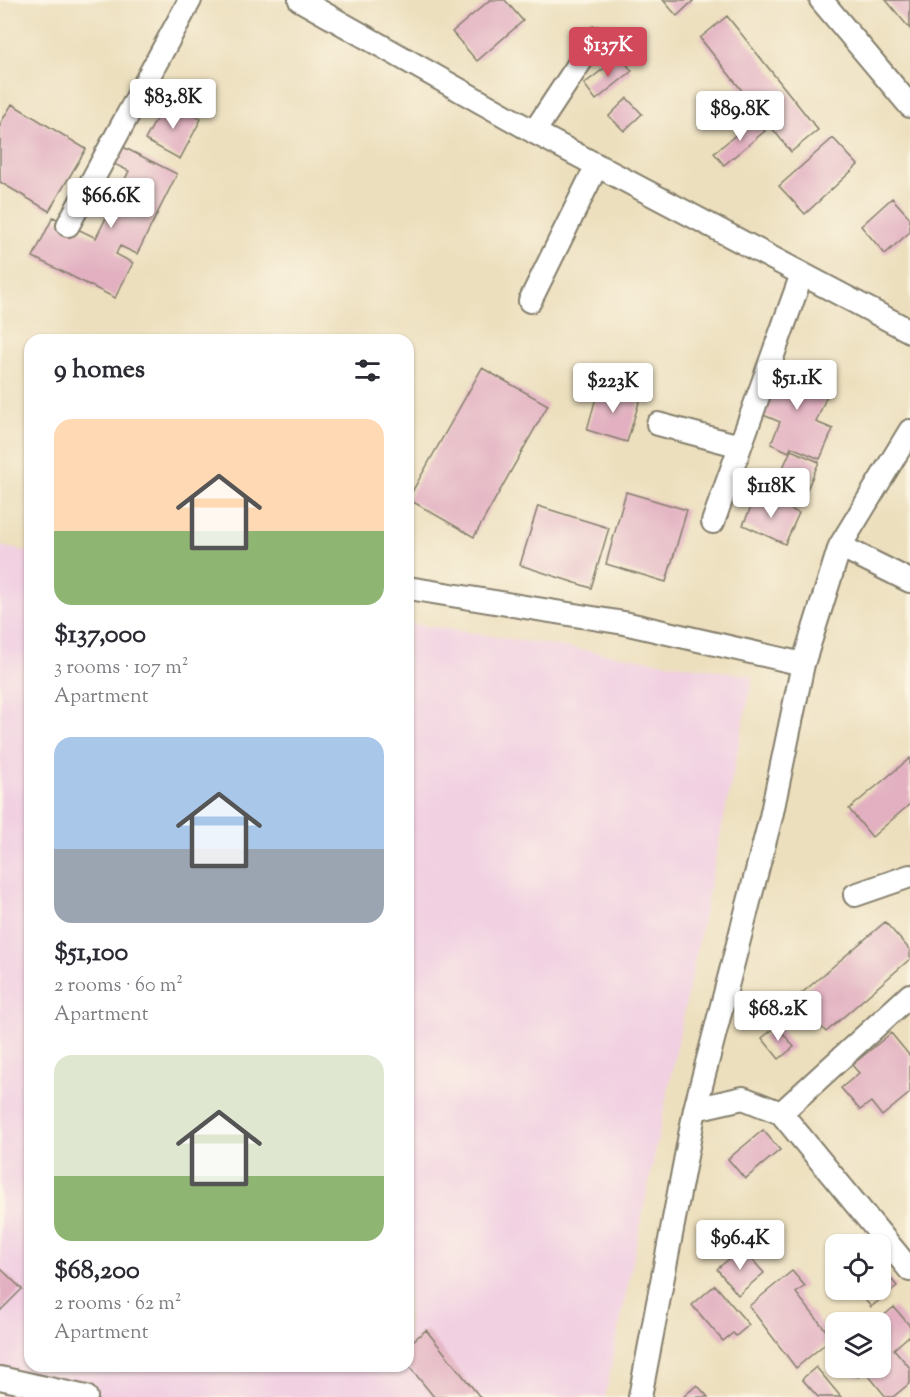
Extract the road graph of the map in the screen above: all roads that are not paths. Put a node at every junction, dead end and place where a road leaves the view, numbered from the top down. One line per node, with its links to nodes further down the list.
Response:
1 (190, 0): 8 (street)
2 (300, 0): 6 (street)
3 (821, 0): 5 (street)
4 (596, 38): 6 (street)
5 (910, 106)
6 (534, 132): 7 (street)
7 (597, 165): 9 (street); 10 (street)
8 (68, 225)
9 (802, 274): 11 (street); 14 (street)
10 (530, 301)
11 (910, 331)
12 (658, 424): 14 (street)
13 (910, 431): 16 (street)
14 (740, 446): 15 (street)
15 (713, 522)
16 (840, 546): 17 (street); 19 (street)
17 (910, 581)
18 (414, 589): 19 (street)
19 (803, 664): 23 (street)
20 (910, 876): 21 (street)
21 (855, 895)
22 (910, 994): 24 (street)
23 (695, 1109): 24 (street); 28 (street)
24 (781, 1113): 25 (street)
25 (910, 1270)
26 (0, 1378): 27 (street)
27 (86, 1397)
28 (640, 1397)

